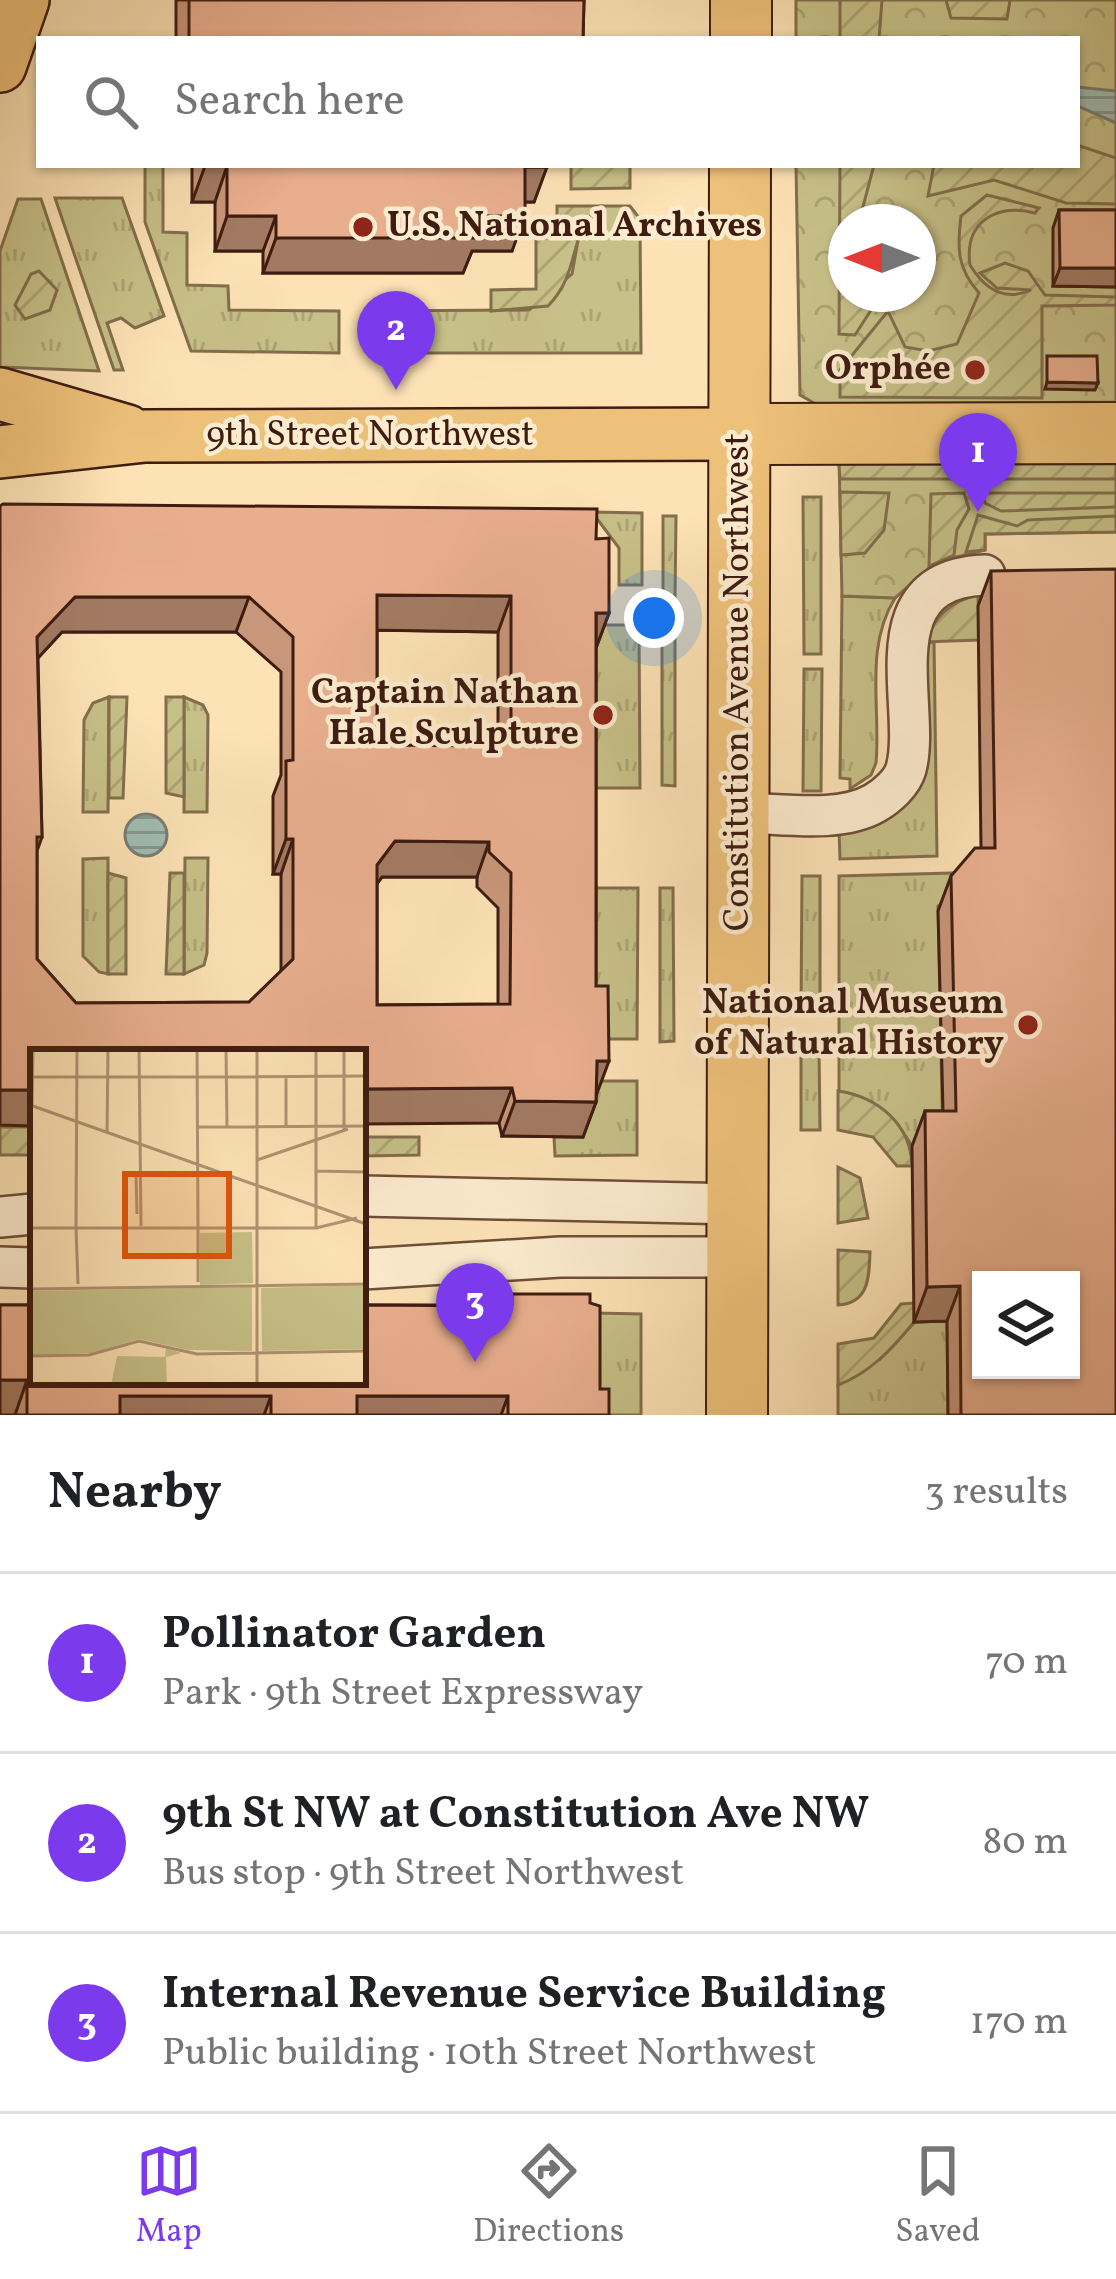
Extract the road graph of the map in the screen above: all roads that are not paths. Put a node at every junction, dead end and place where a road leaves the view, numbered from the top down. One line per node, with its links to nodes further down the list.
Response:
1 (23, 0): 4 (main road)
2 (741, 0): 3 (highway)
3 (740, 36)
4 (0, 66)
5 (740, 168): 7 (highway, Constitution Avenue Northwest)
6 (0, 394): 9 (main road)
7 (740, 434): 8 (highway); 9 (main road, 9th Street Northwest); 12 (highway, Constitution Avenue Northwest)
8 (1116, 434)
9 (145, 436): 10 (main road, 9th Street Northwest)
10 (0, 452)
11 (985, 575): 12 (street)
12 (739, 813): 19 (highway, Constitution Avenue Northwest)
13 (366, 1196): 19 (street)
14 (30, 1199): 15 (street)
15 (0, 1200)
16 (366, 1210): 20 (street)
17 (30, 1214): 18 (street)
18 (0, 1217)
19 (738, 1230): 20 (street); 24 (highway, Constitution Avenue Northwest)
20 (560, 1257): 23 (street)
21 (0, 1267): 22 (street)
22 (30, 1268)
23 (366, 1269)
24 (737, 1415)

